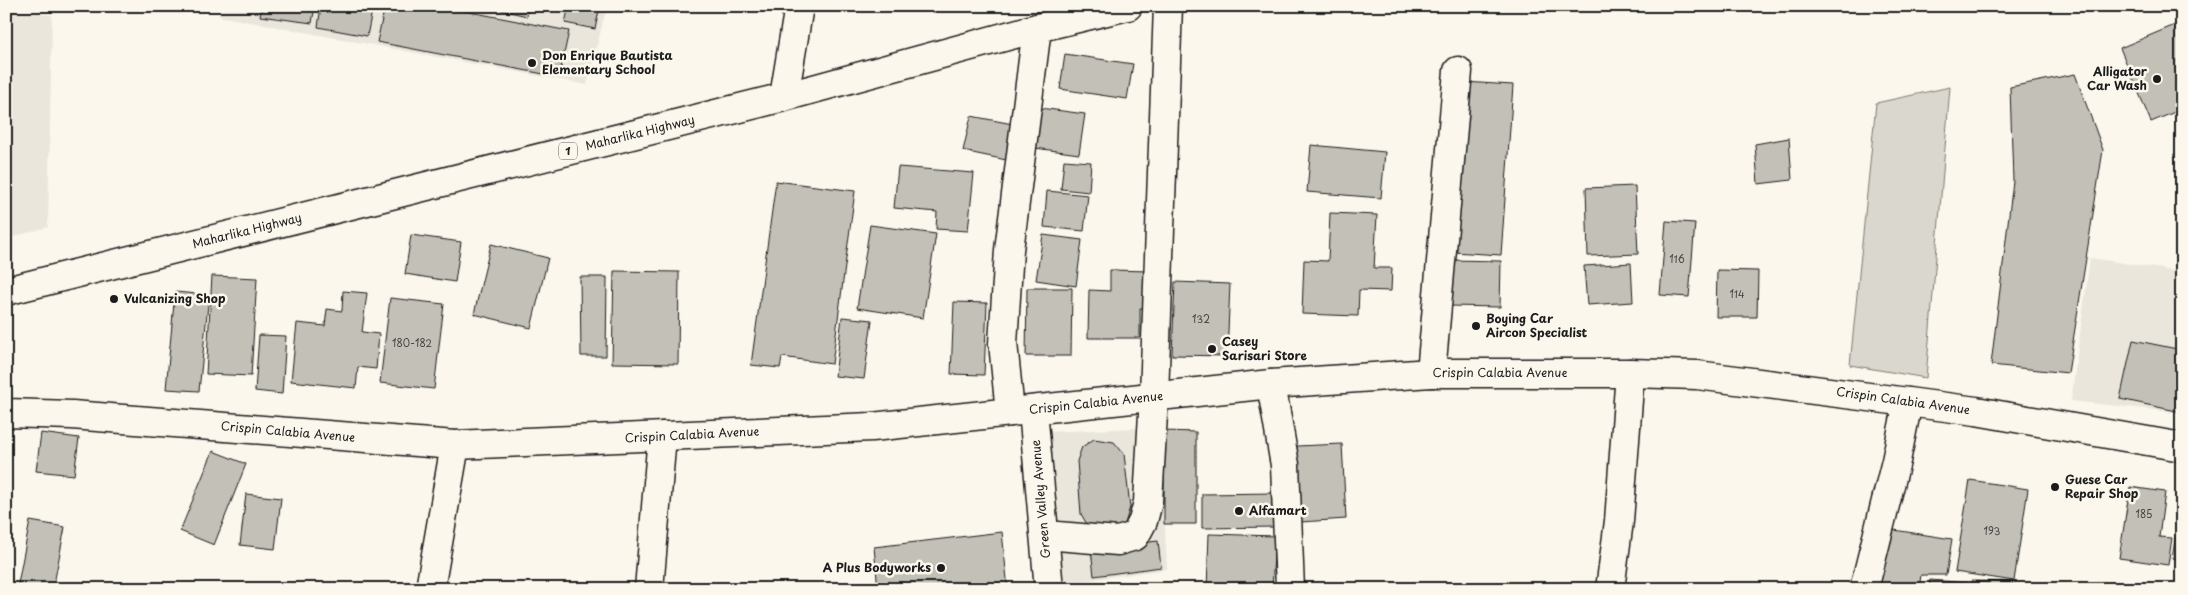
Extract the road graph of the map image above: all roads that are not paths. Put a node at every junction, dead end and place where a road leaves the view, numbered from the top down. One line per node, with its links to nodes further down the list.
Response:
1 (799, 6): 6 (main road)
2 (1128, 6): 4 (main road, Maharlika Highway / 1)
3 (1168, 6): 11 (main road)
4 (1037, 28): 6 (main road, Maharlika Highway / 1); 13 (main road, Green Valley Avenue)
5 (1458, 71): 9 (main road)
6 (784, 97): 7 (main road, Maharlika Highway / 1)
7 (6, 291)
8 (1630, 373): 9 (main road, Crispin Calabia Avenue); 12 (main road, Crispin Calabia Avenue); 23 (main road)
9 (1431, 374): 10 (main road, Crispin Calabia Avenue)
10 (1271, 384): 11 (main road, Crispin Calabia Avenue); 22 (main road)
11 (1154, 396): 13 (main road, Crispin Calabia Avenue); 18 (main road)
12 (1908, 402): 17 (main road, Crispin Calabia Avenue); 24 (main road)
13 (1021, 411): 15 (main road, Crispin Calabia Avenue); 18 (main road, Green Valley Avenue)
14 (6, 413): 16 (main road, Crispin Calabia Avenue)
15 (662, 436): 16 (main road, Crispin Calabia Avenue); 20 (main road)
16 (455, 445): 19 (main road)
17 (2182, 446)
18 (1045, 535): 21 (main road, Green Valley Avenue)
19 (430, 589)
20 (649, 589)
21 (1049, 589)
22 (1290, 589)
23 (1610, 589)
24 (1864, 589)

